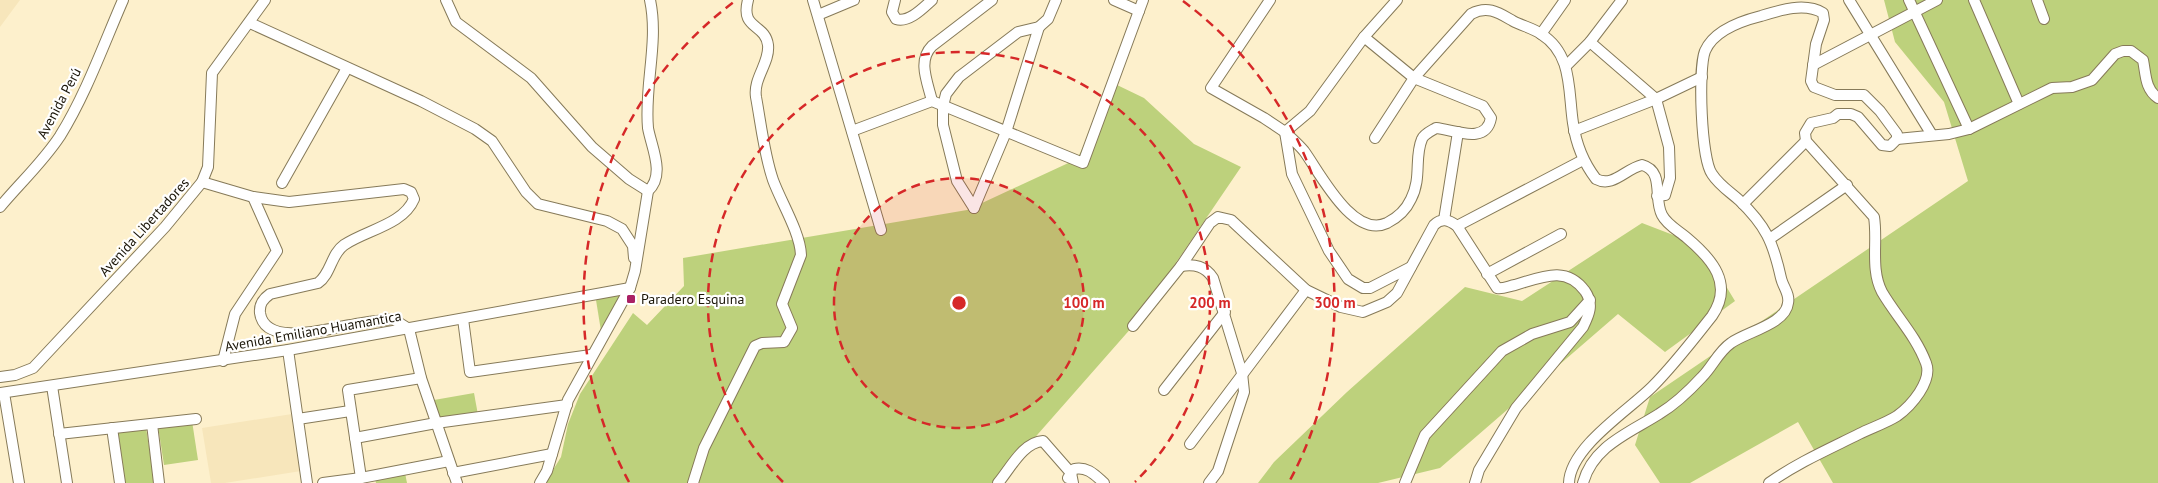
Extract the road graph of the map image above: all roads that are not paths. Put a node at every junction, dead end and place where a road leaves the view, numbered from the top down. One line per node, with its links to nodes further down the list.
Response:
1 (123, 0): 64 (street, Avenida Perú)
2 (265, 0): 30 (street, Avenida Libertadores)
3 (446, 0): 60 (street)
4 (650, 0): 60 (street)
5 (748, 0): 112 (street)
6 (813, 0): 28 (street)
7 (854, 0): 28 (street)
8 (895, 0): 9 (street)
9 (932, 0)
10 (992, 0): 43 (street)
11 (1056, 0): 31 (street)
12 (1114, 0): 26 (street)
13 (1143, 0): 26 (street)
14 (1270, 0): 50 (street)
15 (1397, 0): 34 (street)
16 (1484, 0): 25 (street)
17 (1565, 0): 32 (street)
18 (1622, 0): 35 (street)
19 (1849, 0): 33 (street)
20 (1909, 0): 27 (street)
21 (1937, 0): 27 (street)
22 (1974, 0): 44 (street)
23 (2037, 0): 29 (street)
24 (1797, 4): 37 (street); 39 (street)
25 (1494, 10): 32 (street); 40 (street)
26 (1139, 11): 49 (street)
27 (1914, 12): 33 (street); 46 (street)
28 (818, 15): 47 (street)
29 (2044, 19)
30 (250, 23): 38 (street); 57 (street, Avenida Libertadores)
31 (1039, 27): 45 (street); 49 (street)
32 (1541, 34): 36 (street)
33 (1870, 36): 37 (street); 52 (street)
34 (1364, 37): 40 (street); 50 (street)
35 (1590, 42): 36 (street); 42 (street)
36 (1567, 65): 48 (street)
37 (1813, 65): 54 (street)
38 (348, 68): 58 (street); 72 (street)
39 (1702, 77): 42 (street); 63 (street)
40 (1414, 78): 51 (street); 53 (street)
41 (2158, 98): 44 (street)
42 (1656, 99): 48 (street); 61 (street)
43 (932, 101): 45 (street); 47 (street)
44 (2018, 104): 46 (street)
45 (943, 106): 49 (street); 49 (street)
46 (1969, 129): 52 (street)
47 (852, 131): 67 (street)
48 (1574, 131): 56 (street)
49 (1006, 132)
50 (1284, 132): 51 (street); 71 (street)
51 (1458, 132): 65 (street)
52 (1932, 135): 54 (street)
53 (1375, 138)
54 (1897, 139): 55 (street)
55 (1806, 141): 59 (street); 63 (street)
56 (1583, 160): 61 (street); 66 (street)
57 (202, 182): 62 (street); 85 (street, Avenida Libertadores)
58 (282, 183)
59 (1847, 185): 69 (street); 121 (street)
60 (648, 191): 72 (street)
61 (1657, 196): 119 (street)
62 (253, 197): 80 (street); 83 (street)
63 (1743, 204): 69 (street)
64 (0, 207)
65 (1444, 220): 66 (street); 71 (street)
66 (1457, 226): 73 (street)
67 (881, 230)
68 (1561, 234): 73 (street)
69 (1771, 238): 120 (street)
70 (1181, 266): 75 (street); 77 (street); 79 (street)
71 (1411, 267): 75 (street)
72 (635, 271): 74 (street)
73 (1487, 274): 76 (street)
74 (630, 288): 78 (street, Avenida Emiliano Huamantica); 82 (street)
75 (1306, 290): 84 (street)
76 (1590, 300): 117 (street); 118 (street)
77 (1225, 312): 84 (street); 88 (street)
78 (463, 319): 80 (street, Avenida Emiliano Huamantica); 82 (street)
79 (1133, 326)
80 (409, 329): 81 (street, Avenida Emiliano Huamantica); 86 (street)
81 (288, 350): 83 (street, Avenida Emiliano Huamantica); 92 (street)
82 (591, 355): 90 (street)
83 (223, 361): 87 (street, Avenida Emiliano Huamantica)
84 (1242, 373): 99 (street); 116 (street)
85 (0, 377)
86 (421, 378): 91 (street); 94 (street)
87 (52, 386): 89 (street, Avenida Emiliano Huamantica); 97 (street)
88 (1164, 390)
89 (2, 393): 105 (street)
90 (567, 405): 94 (street); 100 (street)
91 (350, 412): 92 (street); 98 (street)
92 (298, 418): 109 (street)
93 (196, 419): 95 (street)
94 (436, 423): 98 (street); 101 (street)
95 (152, 424): 96 (street); 108 (street)
96 (112, 428): 97 (street); 107 (street)
97 (59, 434): 106 (street)
98 (355, 438): 102 (street)
99 (1190, 444)
100 (552, 454): 103 (street); 111 (street)
101 (449, 461): 102 (street); 103 (street)
102 (360, 478): 110 (street)
103 (455, 478)
104 (1072, 478): 113 (street); 114 (street); 115 (street)
105 (19, 483)
106 (66, 483)
107 (120, 483)
108 (159, 483)
109 (307, 483)
110 (323, 483)
111 (540, 483)
112 (692, 483)
113 (998, 483)
114 (1066, 483)
115 (1104, 483)
116 (1209, 483)
117 (1405, 483)
118 (1475, 483)
119 (1569, 483)
120 (1583, 483)
121 (1769, 483)

